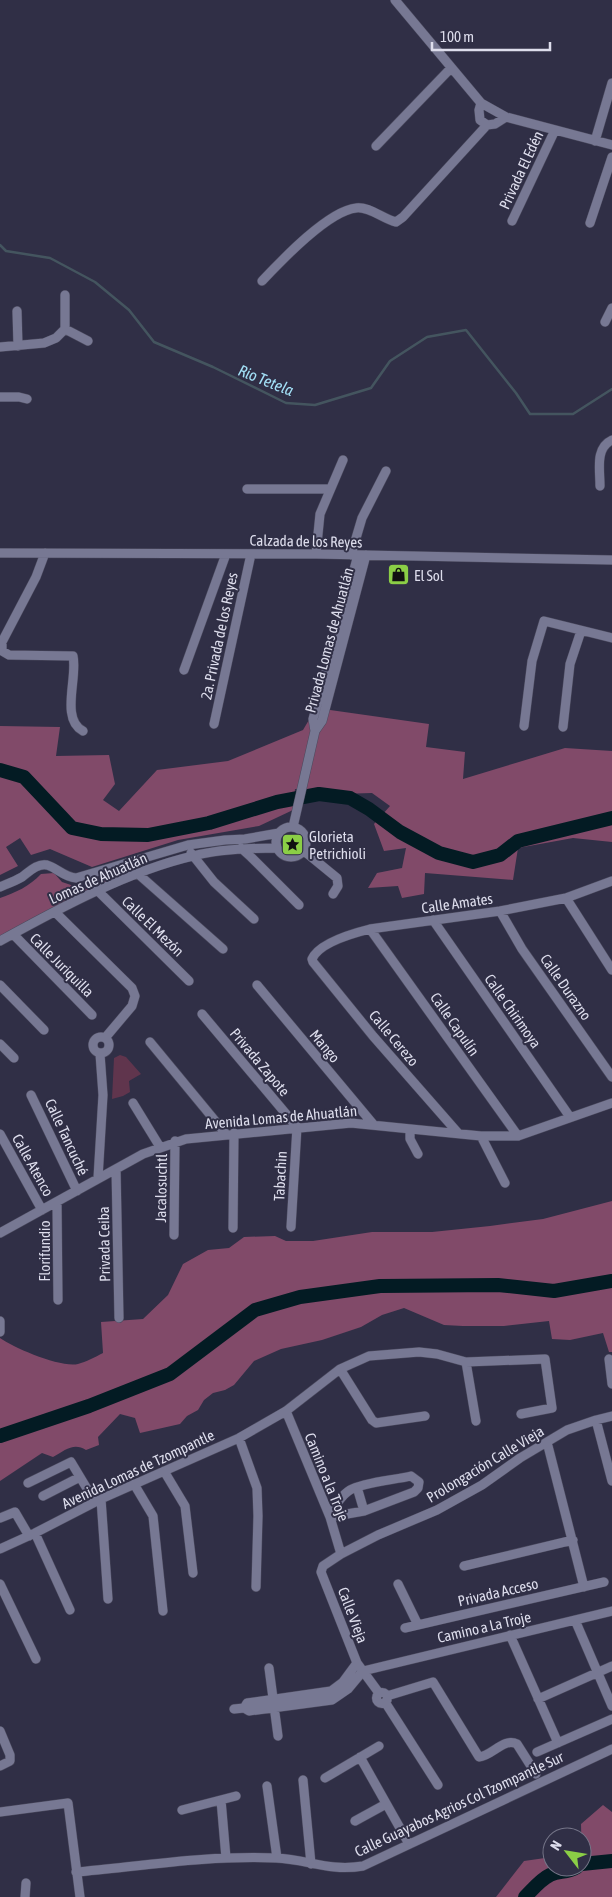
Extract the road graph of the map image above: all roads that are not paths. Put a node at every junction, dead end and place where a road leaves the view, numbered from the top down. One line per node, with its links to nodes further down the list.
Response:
1 (394, 0): 2 (street)
2 (451, 68): 4 (street); 9 (street)
3 (612, 83): 8 (street)
4 (481, 103): 5 (street); 6 (street)
5 (506, 117): 6 (street); 7 (street)
6 (487, 125): 14 (street)
7 (555, 130): 8 (street); 12 (street, Privada El Edén)
8 (595, 141): 10 (street)
9 (376, 146)
10 (612, 146)
11 (612, 157): 13 (street)
12 (512, 221)
13 (590, 223)
14 (262, 281)
15 (64, 295): 19 (street)
16 (612, 308): 18 (street)
17 (17, 311): 22 (street)
18 (605, 322)
19 (65, 329): 20 (street); 22 (street)
20 (88, 341)
21 (0, 346): 22 (street)
22 (18, 346)
23 (0, 397): 24 (street)
24 (27, 399)
25 (612, 440): 28 (street)
26 (343, 460): 30 (street)
27 (386, 471): 36 (street, Privada Lomas de Ahuatlán)
28 (600, 486)
29 (247, 489): 30 (street)
30 (330, 489): 35 (street)
31 (45, 553): 32 (street, Calzada de los Reyes); 33 (street, Calzada de los Reyes); 44 (street)
32 (0, 554)
33 (226, 554): 34 (street, Calzada de los Reyes); 40 (street)
34 (251, 554): 35 (street, Calzada de los Reyes); 41 (street, 2a. Privada de los Reyes)
35 (316, 554): 36 (street, Calzada de los Reyes)
36 (359, 555): 37 (street, Calzada de los Reyes); 45 (street, Privada Lomas de Ahuatlán)
37 (612, 560)
38 (580, 631): 39 (street); 42 (street); 43 (street)
39 (612, 638)
40 (184, 670)
41 (214, 724)
42 (524, 726)
43 (563, 728)
44 (83, 731)
45 (293, 827): 46 (street); 51 (street)
46 (279, 833): 47 (street); 50 (street)
47 (245, 839): 48 (street); 49 (street)
48 (188, 845): 52 (street); 55 (street)
49 (241, 848): 50 (street, Lomas de Ahuatlán); 52 (street, Lomas de Ahuatlán); 59 (street)
50 (276, 848): 51 (street)
51 (304, 851): 57 (street)
52 (192, 856): 53 (street, Lomas de Ahuatlán); 62 (street)
53 (141, 876): 56 (street, Lomas de Ahuatlán); 67 (street)
54 (612, 881): 58 (street, Calle Amates)
55 (0, 887)
56 (98, 891): 61 (street, Lomas de Ahuatlán); 70 (street, Calle El Mezón)
57 (333, 894)
58 (566, 898): 60 (street, Calle Amates); 69 (street)
59 (299, 905)
60 (500, 911): 63 (street, Calle Amates); 79 (street, Calle Durazno)
61 (55, 912): 65 (street, Lomas de Ahuatlán); 96 (street)
62 (254, 919)
63 (433, 920): 64 (street, Calle Amates); 83 (street, Calle Chirimoya)
64 (370, 928): 68 (street, Calle Amates); 91 (street, Calle Capulín)
65 (12, 934): 66 (street, Lomas de Ahuatlán); 74 (street, Calle Juriquilla)
66 (0, 941)
67 (223, 949)
68 (312, 959): 88 (street, Calle Cerezo)
69 (612, 970)
70 (189, 981)
71 (0, 985): 75 (street)
72 (257, 985): 84 (street, Mango)
73 (202, 1014): 85 (street, Privada Zapote)
74 (92, 1015)
75 (44, 1030)
76 (150, 1042): 87 (street)
77 (0, 1044): 78 (street)
78 (14, 1058)
79 (612, 1077)
80 (31, 1095): 98 (street, Calle Tancuché)
81 (133, 1103): 93 (street)
82 (612, 1103): 83 (street, Avenida Lomas de Ahuatlán)
83 (570, 1117): 91 (street, Avenida Lomas de Ahuatlán)
84 (373, 1124): 85 (street, Avenida Lomas de Ahuatlán); 86 (street, Avenida Lomas de Ahuatlán)
85 (297, 1127): 87 (street, Avenida Lomas de Ahuatlán); 102 (street, Tabachin)
86 (410, 1129): 88 (street, Avenida Lomas de Ahuatlán); 94 (street)
87 (230, 1133): 92 (street, Avenida Lomas de Ahuatlán); 103 (street)
88 (458, 1133): 90 (street, Avenida Lomas de Ahuatlán)
89 (0, 1134): 100 (street, Calle Atenco)
90 (481, 1136): 91 (street, Avenida Lomas de Ahuatlán); 97 (street)
91 (518, 1136)
92 (175, 1141): 93 (street, Avenida Lomas de Ahuatlán); 105 (street, Jacalosuchtl)
93 (160, 1146): 95 (street, Avenida Lomas de Ahuatlán)
94 (418, 1154)
95 (116, 1169): 96 (street, Avenida Lomas de Ahuatlán); 107 (street, Privada Ceiba)
96 (98, 1178): 98 (street, Avenida Lomas de Ahuatlán)
97 (505, 1183)
98 (77, 1191): 99 (street, Avenida Lomas de Ahuatlán)
99 (57, 1203): 100 (street, Avenida Lomas de Ahuatlán); 106 (street, Florifundio)
100 (42, 1210): 104 (street, Avenida Lomas de Ahuatlán)
101 (0, 1222): 104 (street)
102 (291, 1227)
103 (233, 1228)
104 (2, 1232)
105 (174, 1235)
106 (58, 1300)
107 (119, 1318)
108 (0, 1321): 109 (street)
109 (0, 1332)
110 (609, 1359): 113 (street)
111 (466, 1362): 112 (street, Avenida Lomas de Tzompantle); 115 (street, Avenida Lomas de Tzompantle); 119 (street)
112 (340, 1369): 114 (street, Avenida Lomas de Tzompantle); 116 (street)
113 (612, 1384)
114 (286, 1411): 120 (street, Avenida Lomas de Tzompantle); 131 (street, Camino a la Troje)
115 (521, 1414)
116 (425, 1416)
117 (612, 1416): 118 (street, Prolongación Calle Vieja)
118 (596, 1420): 121 (street, Prolongación Calle Vieja); 124 (street)
119 (476, 1421)
120 (239, 1438): 122 (street, Avenida Lomas de Tzompantle); 143 (street)
121 (547, 1442): 134 (street); 136 (street, Prolongación Calle Vieja)
122 (164, 1471): 126 (street, Avenida Lomas de Tzompantle); 139 (street)
123 (80, 1477): 125 (street); 128 (street); 129 (street)
124 (612, 1479)
125 (28, 1483)
126 (134, 1484): 129 (street, Avenida Lomas de Tzompantle); 147 (street)
127 (357, 1487): 130 (street); 130 (street); 131 (street)
128 (43, 1496)
129 (98, 1500): 133 (street, Avenida Lomas de Tzompantle); 145 (street)
130 (364, 1511): 131 (street)
131 (329, 1514): 136 (street, Camino a la Troje)
132 (0, 1518): 133 (street)
133 (32, 1535): 135 (street, Avenida Lomas de Tzompantle); 146 (street)
134 (573, 1540): 137 (street); 144 (street)
135 (0, 1549)
136 (341, 1554): 138 (street, Prolongación Calle Vieja)
137 (464, 1566)
138 (321, 1568): 155 (street, Calle Vieja)
139 (193, 1572)
140 (604, 1582): 144 (street, Privada Acceso)
141 (0, 1584): 153 (street)
142 (398, 1584): 150 (street)
143 (256, 1587)
144 (584, 1587): 150 (street, Privada Acceso)
145 (108, 1599)
146 (70, 1610)
147 (163, 1611)
148 (612, 1611): 149 (street, Camino a La Troje)
149 (575, 1620): 152 (street, Camino a La Troje); 157 (street)
150 (418, 1625): 151 (street, Privada Acceso)
151 (405, 1628)
152 (510, 1635): 155 (street, Camino a La Troje); 159 (street)
153 (36, 1660)
154 (612, 1666): 157 (street)
155 (360, 1667): 158 (street, Calle Vieja); 160 (street)
156 (269, 1668): 160 (street)
157 (598, 1673): 159 (street); 161 (street)
158 (384, 1697): 172 (street); 175 (street, Calle Vieja)
159 (538, 1699): 166 (street)
160 (274, 1703): 162 (street); 165 (street)
161 (612, 1706)
162 (239, 1708)
163 (612, 1719): 166 (street)
164 (0, 1730): 171 (street)
165 (278, 1736)
166 (558, 1743): 169 (street)
167 (379, 1746): 170 (street)
168 (612, 1749): 183 (street, Calle Guayabos Agrios Col Tzompantle Sur)
169 (538, 1752)
170 (360, 1757): 173 (street); 179 (street)
171 (0, 1766)
172 (536, 1774)
173 (325, 1778)
174 (303, 1780): 186 (street)
175 (438, 1785)
176 (267, 1786): 185 (street)
177 (236, 1796): 178 (street)
178 (221, 1800): 180 (street); 184 (street)
179 (386, 1804): 182 (street); 183 (street)
180 (182, 1810)
181 (0, 1812): 187 (street)
182 (356, 1821)
183 (410, 1844): 186 (street, Calle Guayabos Agrios Col Tzompantle Sur)
184 (226, 1858): 185 (street, Calle Guayabos Agrios Col Tzompantle Sur); 187 (street, Calle Guayabos Agrios Col Tzompantle Sur)
185 (277, 1858): 186 (street, Calle Guayabos Agrios Col Tzompantle Sur)
186 (311, 1864)
187 (76, 1872): 190 (street)
188 (26, 1883): 189 (street)
189 (25, 1897)
190 (80, 1897)

